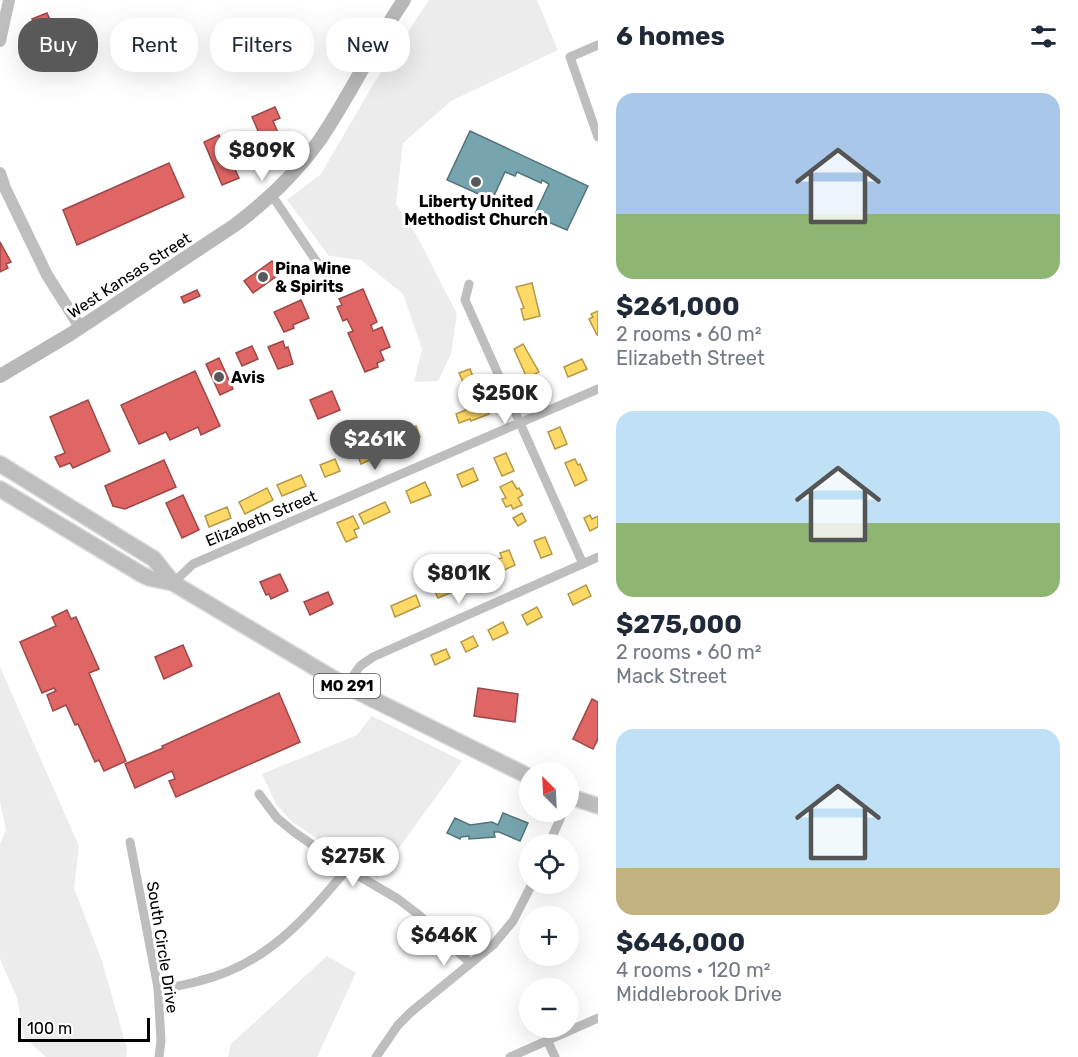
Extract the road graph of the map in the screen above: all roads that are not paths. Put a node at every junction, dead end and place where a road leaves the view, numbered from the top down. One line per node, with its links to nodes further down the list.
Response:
1 (9, 0): 3 (street)
2 (404, 0): 7 (main road, West Kansas Street)
3 (0, 42)
4 (598, 45): 5 (street)
5 (598, 137)
6 (0, 173): 10 (street)
7 (271, 195): 8 (street); 10 (main road, West Kansas Street)
8 (331, 283)
9 (469, 284): 13 (street)
10 (80, 327): 11 (main road, West Kansas Street)
11 (0, 376)
12 (598, 389): 13 (street, Elizabeth Street)
13 (520, 424): 19 (street); 20 (street, Elizabeth Street)
14 (0, 453): 16 (highway)
15 (0, 464): 16 (highway, MO 291)
16 (38, 487): 20 (highway, MO 291)
17 (0, 489): 20 (highway, MO 291)
18 (598, 557): 19 (street)
19 (583, 564): 21 (street)
20 (173, 583): 21 (highway, MO 291)
21 (346, 686): 22 (highway, MO 291)
22 (519, 772)
23 (259, 794): 27 (street)
24 (579, 800): 25 (highway)
25 (598, 806)
26 (130, 842): 30 (street, South Circle Drive)
27 (347, 869): 29 (street); 30 (street)
28 (527, 894): 29 (street)
29 (471, 963): 34 (street)
30 (158, 988): 33 (street, South Circle Drive)
31 (598, 1018): 32 (street)
32 (547, 1040): 35 (street); 36 (street)
33 (159, 1057)
34 (376, 1057)
35 (510, 1057)
36 (555, 1057)

